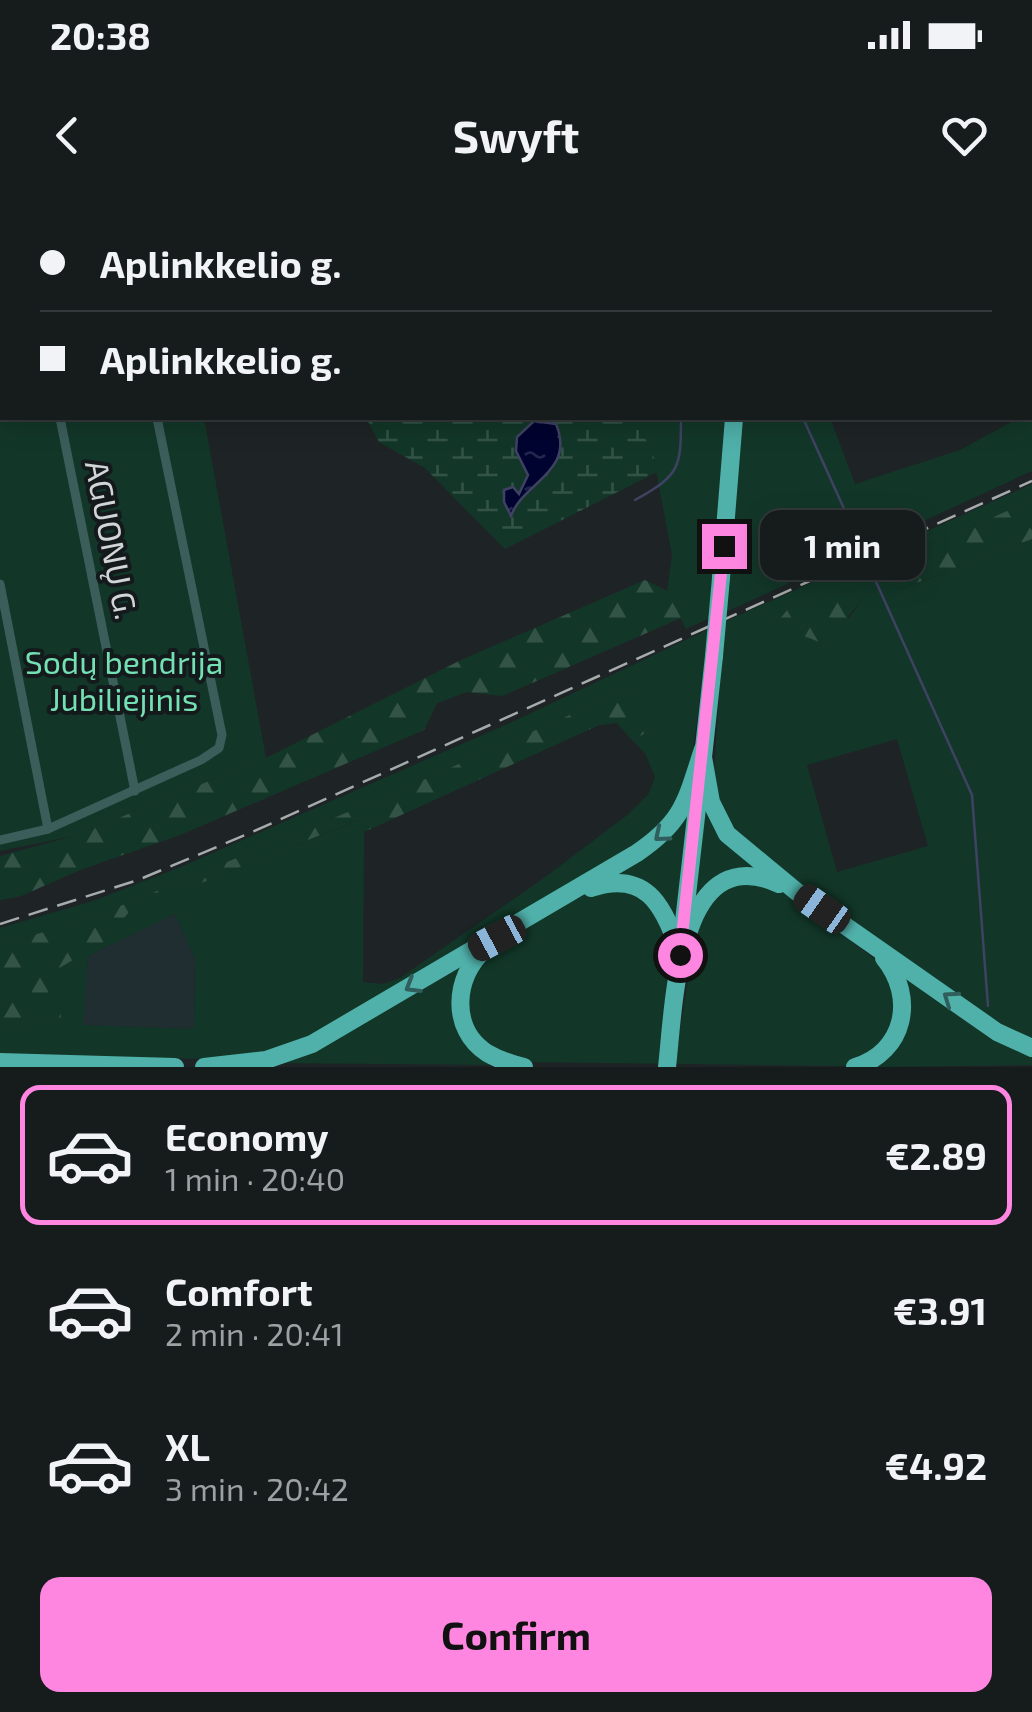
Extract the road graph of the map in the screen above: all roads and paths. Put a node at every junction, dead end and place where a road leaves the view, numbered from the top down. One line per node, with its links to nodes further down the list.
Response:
1 (60, 420): 6 (street, AGUONŲ G.)
2 (156, 420): 6 (street)
3 (734, 420): 5 (highway, bridge)
4 (0, 584): 7 (street)
5 (703, 753): 9 (highway); 10 (highway, one-way to 10); 13 (highway)
6 (135, 790): 7 (street)
7 (48, 829): 8 (street)
8 (0, 840)
9 (797, 892): 12 (highway); 13 (highway)
10 (566, 896): 11 (highway); 13 (highway)
11 (497, 938): 17 (highway, one-way to 17); 18 (highway)
12 (870, 943): 14 (highway, one-way to 12); 20 (highway)
13 (681, 951): 19 (highway)
14 (1032, 1048)
15 (0, 1062): 16 (highway)
16 (175, 1067)
17 (204, 1067)
18 (524, 1067)
19 (667, 1067)
20 (855, 1067)

